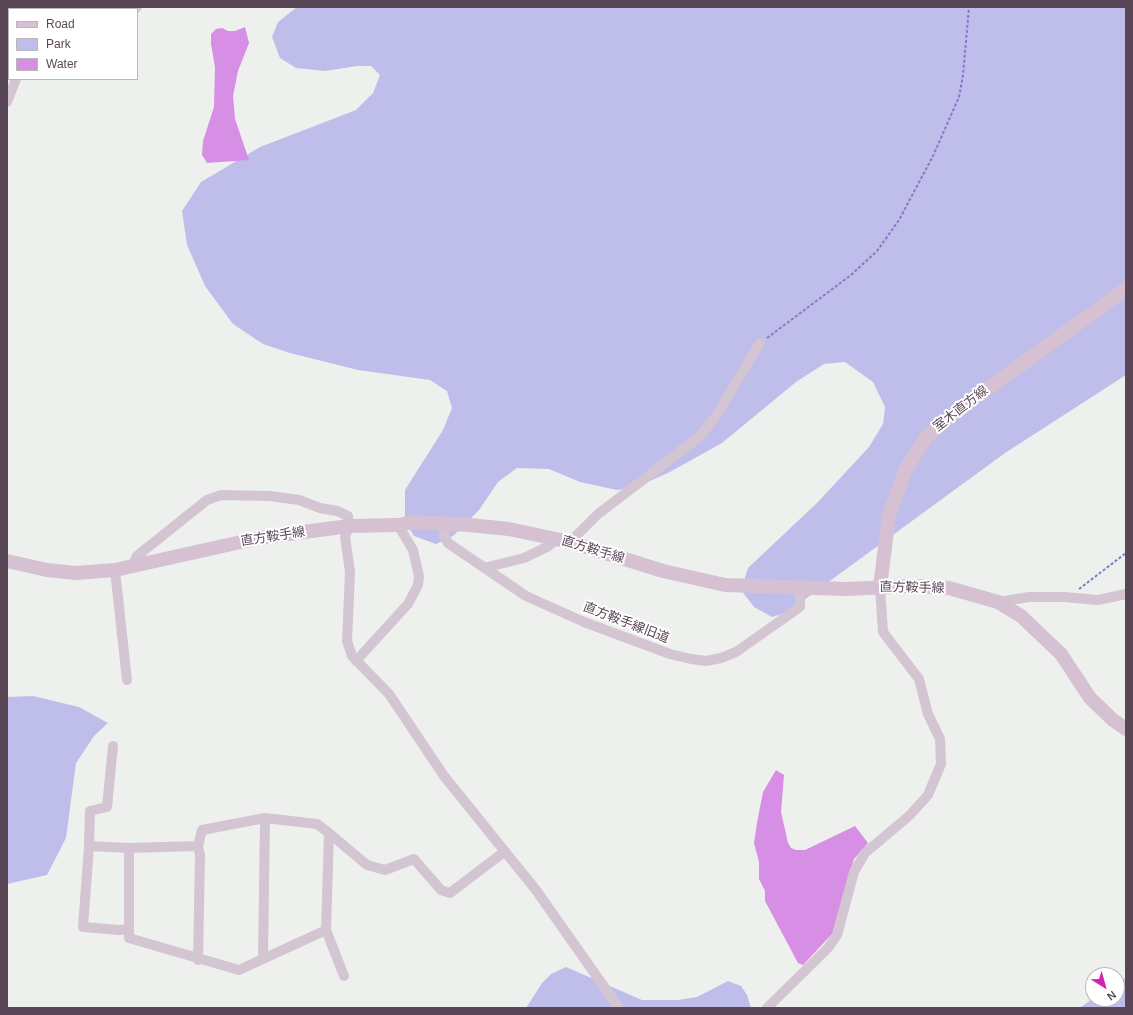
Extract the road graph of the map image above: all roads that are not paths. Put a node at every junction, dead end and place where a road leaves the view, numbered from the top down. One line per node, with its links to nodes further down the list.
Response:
1 (16, 80): 2 (street)
2 (7, 102)
3 (1126, 289): 14 (main road, 室木直方線)
4 (760, 343): 8 (street)
5 (446, 524): 6 (main road, 直方鞍手線); 8 (main road, 直方鞍手線); 11 (street, 直方鞍手線旧道)
6 (398, 525): 7 (main road, 直方鞍手線); 17 (street)
7 (349, 526): 10 (main road, 直方鞍手線); 10 (street); 17 (street)
8 (564, 540): 11 (street); 13 (main road, 直方鞍手線)
9 (7, 561): 12 (main road, 直方鞍手線)
10 (132, 566): 12 (main road, 直方鞍手線)
11 (484, 568): 13 (street, 直方鞍手線旧道)
12 (115, 570): 18 (street)
13 (800, 587): 14 (main road, 直方鞍手線)
14 (880, 587): 16 (main road, 直方鞍手線); 33 (street)
15 (1126, 594): 16 (street)
16 (998, 602): 19 (main road, 直方鞍手線)
17 (356, 661): 26 (street)
18 (127, 680)
19 (1126, 729)
20 (113, 746): 23 (street)
21 (265, 818): 22 (street); 24 (street); 29 (street)
22 (329, 833): 26 (street); 28 (street)
23 (89, 846): 25 (street); 27 (street)
24 (198, 846): 25 (street); 30 (street)
25 (129, 848): 27 (street)
26 (504, 852): 32 (street)
27 (129, 929): 30 (street)
28 (326, 930): 29 (street); 31 (street)
29 (263, 958): 30 (street)
30 (198, 960)
31 (344, 976)
32 (619, 1008)
33 (768, 1008)

